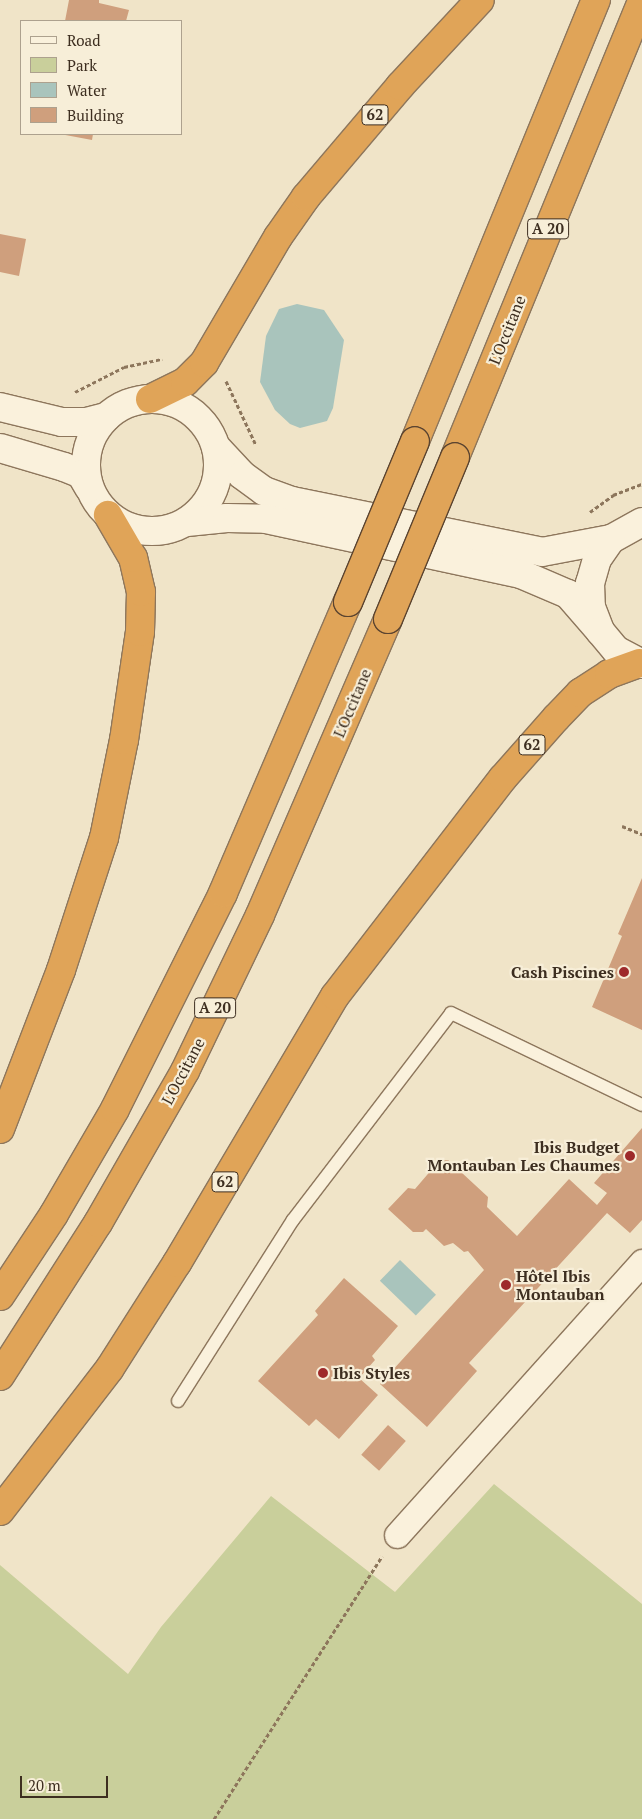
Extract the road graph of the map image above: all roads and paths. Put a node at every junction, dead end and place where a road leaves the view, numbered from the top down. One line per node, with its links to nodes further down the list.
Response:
1 (480, 0): 4 (highway, 62)
2 (596, 0): 26 (highway, A 20, bridge)
3 (642, 0): 27 (highway, L'Occitane / A 20, bridge)
4 (204, 363): 5 (path); 6 (highway, 62); 11 (path)
5 (73, 398)
6 (150, 398): 8 (main road); 9 (main road)
7 (0, 408): 8 (main road)
8 (106, 417): 13 (main road)
9 (216, 447): 16 (main road); 18 (main road)
10 (0, 448): 13 (main road)
11 (257, 448)
12 (642, 484): 15 (path)
13 (89, 488): 14 (main road)
14 (108, 515): 16 (main road); 24 (highway)
15 (584, 517)
16 (187, 522): 19 (main road)
17 (642, 522): 18 (main road)
18 (612, 539): 19 (main road)
19 (600, 630): 20 (main road)
20 (640, 663): 29 (highway, 62)
21 (622, 826): 22 (path)
22 (642, 834)
23 (642, 1105): 28 (lane)
24 (0, 1129)
25 (642, 1262): 30 (street)
26 (0, 1296)
27 (0, 1376)
28 (178, 1401)
29 (0, 1511)
30 (397, 1536): 31 (path)
31 (214, 1819)

